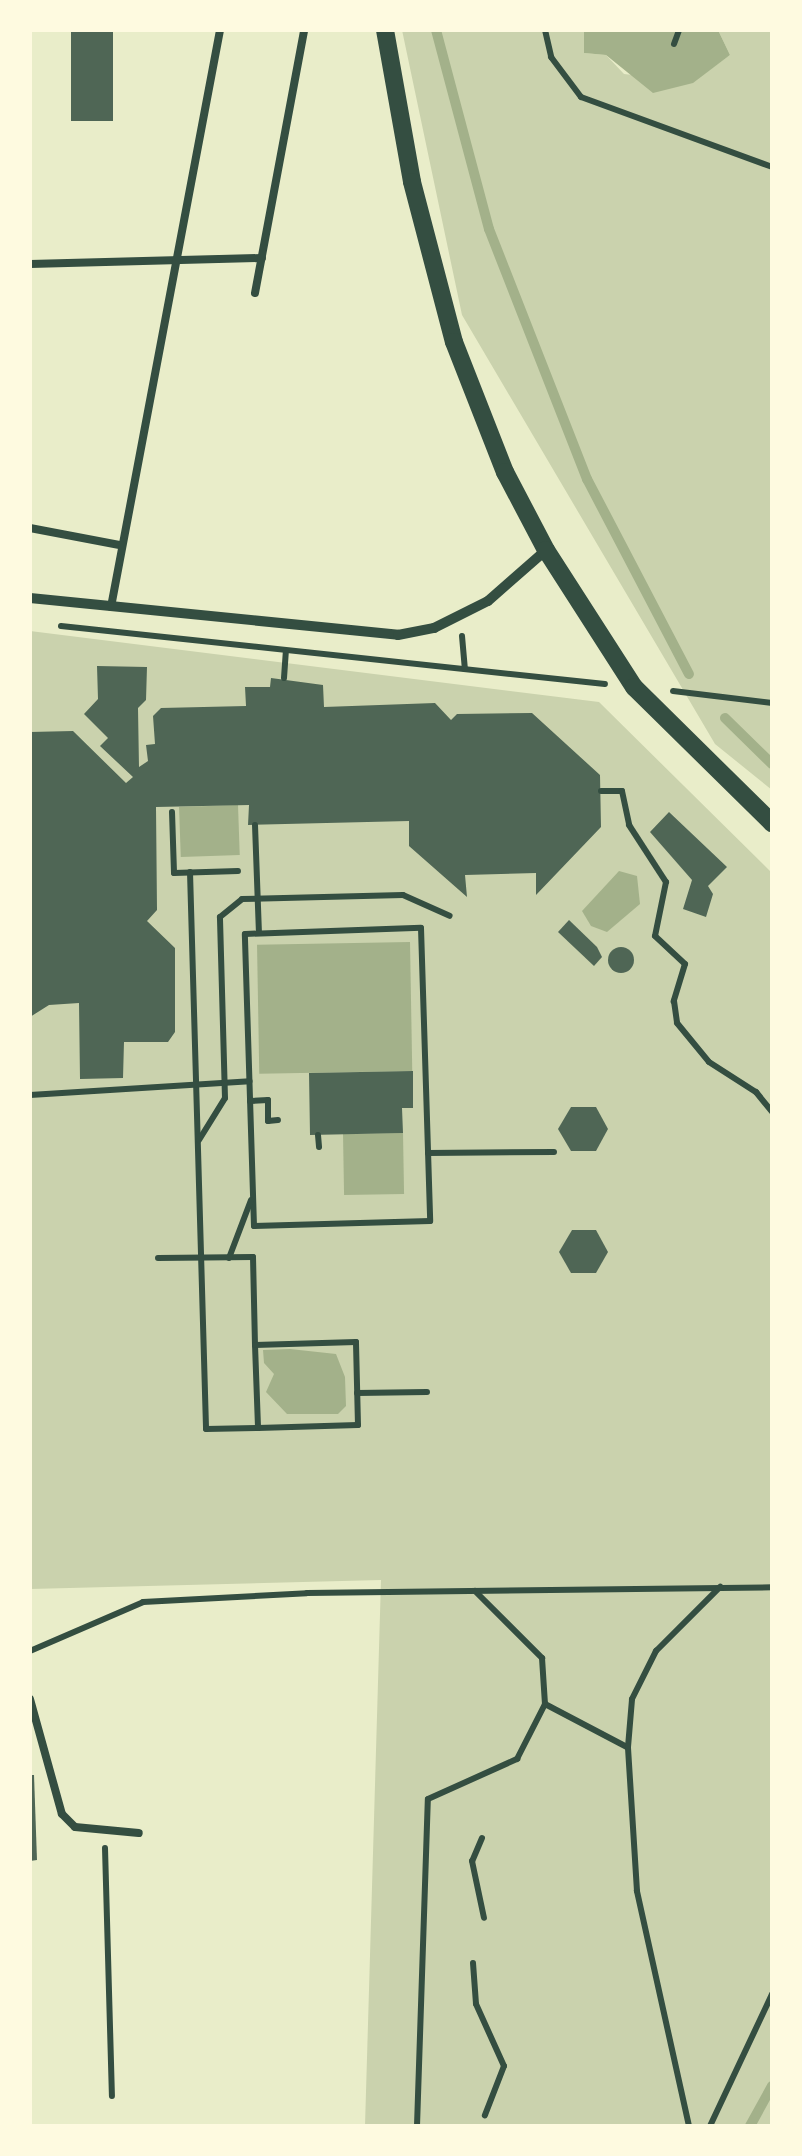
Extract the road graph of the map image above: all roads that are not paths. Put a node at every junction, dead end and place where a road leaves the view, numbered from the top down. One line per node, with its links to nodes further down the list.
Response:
1 (220, 30): 5 (lane)
2 (304, 30): 4 (lane)
3 (385, 30): 10 (street)
4 (262, 258): 5 (lane); 7 (lane)
5 (175, 259): 6 (lane); 9 (lane)
6 (30, 264)
7 (255, 293)
8 (30, 528): 9 (lane)
9 (118, 545): 12 (lane)
10 (546, 550): 12 (street); 13 (street)
11 (30, 598): 12 (street)
12 (111, 606)
13 (772, 823)
14 (30, 1699): 15 (lane)
15 (139, 1832)

